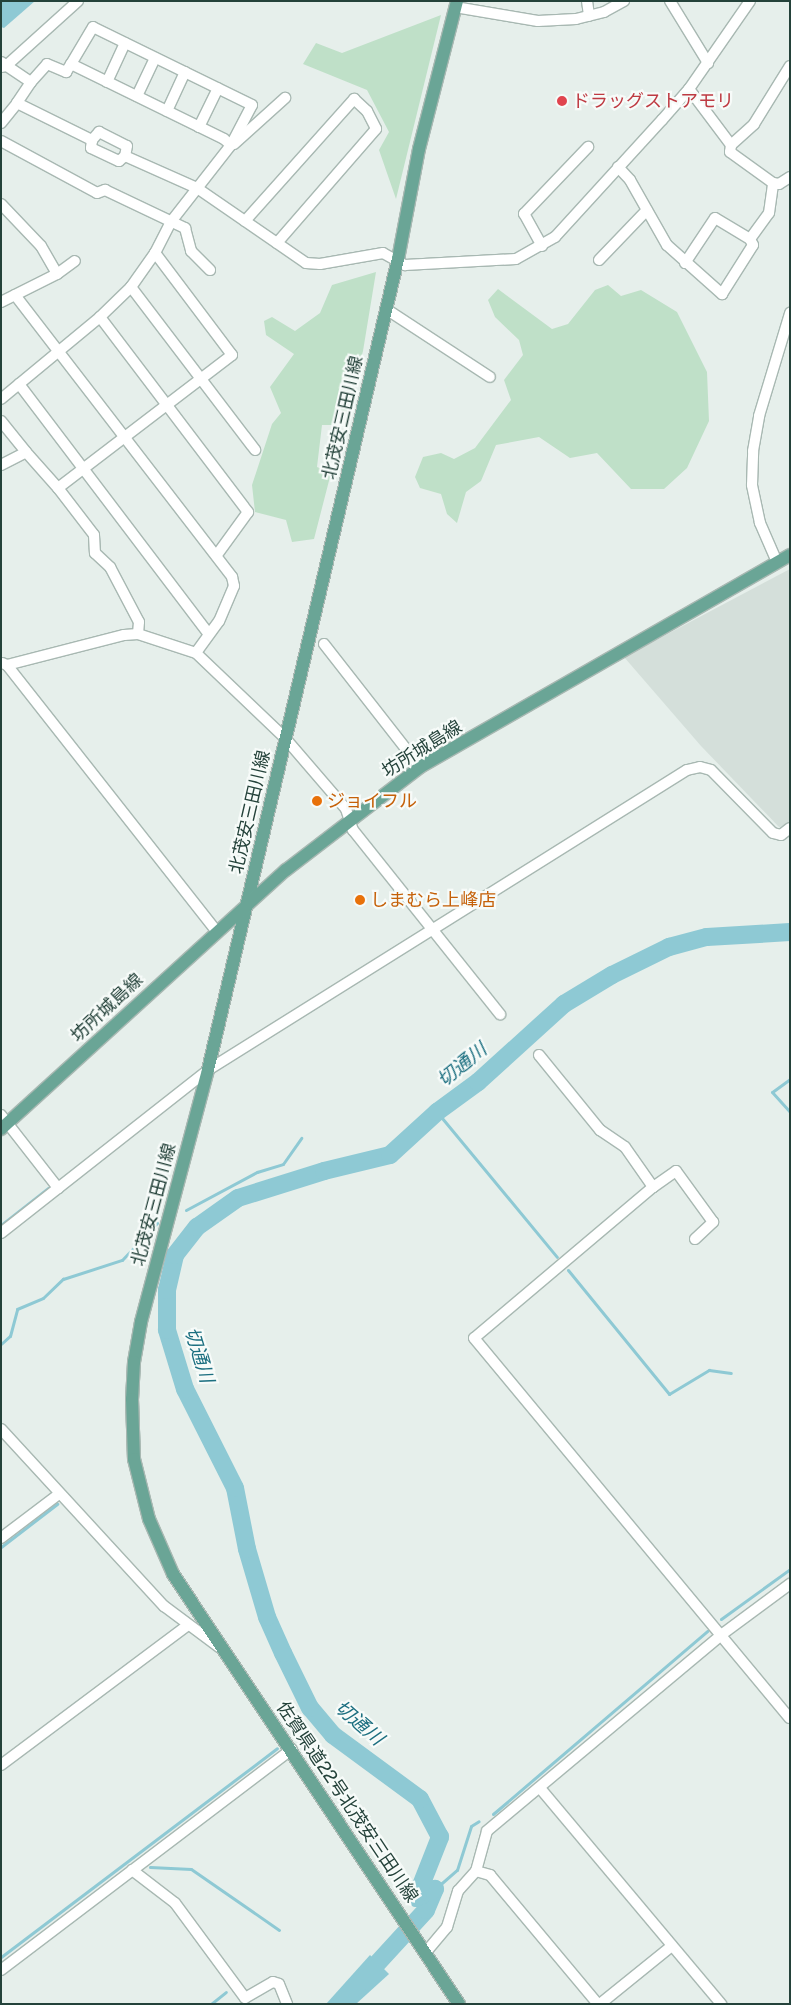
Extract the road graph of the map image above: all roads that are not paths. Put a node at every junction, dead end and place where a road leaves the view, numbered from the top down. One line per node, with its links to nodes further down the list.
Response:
1 (78, 1): 12 (street)
2 (587, 1): 7 (street)
3 (624, 1): 7 (street)
4 (670, 1): 10 (street)
5 (750, 1): 10 (street)
6 (456, 4): 7 (street); 43 (main road, 北茂安三田川線)
7 (589, 16)
8 (125, 43): 9 (street); 11 (street); 16 (street)
9 (155, 58): 14 (street); 19 (street)
10 (708, 63): 18 (street)
11 (71, 64): 15 (street); 16 (street)
12 (3, 65): 15 (street)
13 (790, 66): 28 (street)
14 (185, 72): 17 (street); 22 (street)
15 (31, 82): 21 (street)
16 (107, 82): 19 (street)
17 (218, 88): 24 (street); 27 (street)
18 (689, 89): 28 (street); 31 (street)
19 (137, 96): 22 (street)
20 (285, 98): 27 (street)
21 (17, 103): 23 (street); 25 (street)
22 (167, 111): 24 (street)
23 (1, 123)
24 (199, 127): 27 (street)
25 (92, 140): 30 (street); 30 (street)
26 (1, 141): 38 (street)
27 (230, 145): 34 (street)
28 (731, 145): 33 (street)
29 (588, 147): 41 (street)
30 (125, 156): 34 (street)
31 (618, 167): 36 (street); 41 (street)
32 (790, 178): 33 (street)
33 (773, 183): 39 (street)
34 (196, 188): 37 (street); 38 (street)
35 (1, 204): 48 (street)
36 (647, 210): 44 (street); 46 (street)
37 (245, 221): 40 (street); 40 (street)
38 (170, 223): 42 (street); 47 (street)
39 (750, 239): 46 (street); 46 (street)
40 (277, 243): 43 (street)
41 (542, 246): 43 (street)
42 (155, 253): 49 (street); 57 (street)
43 (398, 259): 52 (main road, 北茂安三田川線)
44 (599, 260)
45 (75, 261): 48 (street)
46 (685, 263)
47 (210, 270)
48 (57, 274): 50 (street)
49 (131, 286): 54 (street); 57 (street)
50 (15, 295): 51 (street); 55 (street)
51 (1, 302)
52 (386, 309): 56 (street); 76 (main road, 北茂安三田川線)
53 (790, 313): 70 (street)
54 (100, 318): 55 (street); 60 (street)
55 (60, 351): 58 (street); 62 (street)
56 (490, 378)
57 (201, 379): 60 (street); 63 (street)
58 (19, 384): 59 (street); 66 (street)
59 (1, 399)
60 (167, 405): 62 (street); 69 (street)
61 (1, 421): 64 (street)
62 (125, 437): 66 (street); 69 (street)
63 (255, 450)
64 (26, 452): 65 (street); 67 (street)
65 (1, 465)
66 (84, 468): 67 (street); 72 (street)
67 (58, 488): 71 (street)
68 (790, 555): 70 (main road, 坊所城島線)
69 (216, 556): 72 (street)
70 (777, 562): 77 (main road, 坊所城島線)
71 (138, 634): 74 (street); 75 (street)
72 (209, 634): 74 (street)
73 (324, 644): 77 (street)
74 (196, 653): 76 (street)
75 (4, 664): 82 (street)
76 (285, 738): 78 (street); 80 (main road, 北茂安三田川線)
77 (420, 767): 78 (main road, 坊所城島線)
78 (350, 819): 80 (main road, 坊所城島線); 81 (street)
79 (790, 828): 81 (street)
80 (247, 905): 82 (main road, 坊所城島線); 85 (main road, 北茂安三田川線)
81 (431, 929): 83 (street); 85 (street)
82 (216, 931): 86 (main road, 坊所城島線)
83 (500, 1014)
84 (539, 1055): 87 (street)
85 (208, 1070): 88 (street); 95 (main road, 北茂安三田川線)
86 (3, 1122): 88 (street)
87 (653, 1187): 90 (street); 97 (street)
88 (58, 1188): 89 (street)
89 (1, 1233)
90 (695, 1238)
91 (1, 1429): 92 (street)
92 (59, 1494): 93 (street); 96 (street)
93 (1, 1538)
94 (790, 1584): 97 (street)
95 (204, 1621): 98 (main road, 佐賀県道22号北茂安三田川線)
96 (188, 1625): 98 (street); 101 (street)
97 (721, 1635): 99 (street); 102 (street)
98 (224, 1650): 100 (main road, 佐賀県道22号北茂安三田川線)
99 (790, 1718)
100 (292, 1749): 103 (street); 106 (main road, 佐賀県道22号北茂安三田川線)
101 (1, 1765)
102 (540, 1788): 104 (street); 105 (street)
103 (132, 1870): 107 (street); 108 (street)
104 (476, 1871): 106 (street); 110 (street)
105 (672, 1946): 110 (street); 111 (street)
106 (425, 1950): 109 (main road, 佐賀県道22号北茂安三田川線)
107 (1, 1970)
108 (288, 2004)
109 (459, 2004)
110 (599, 2004)
111 (721, 2004)

